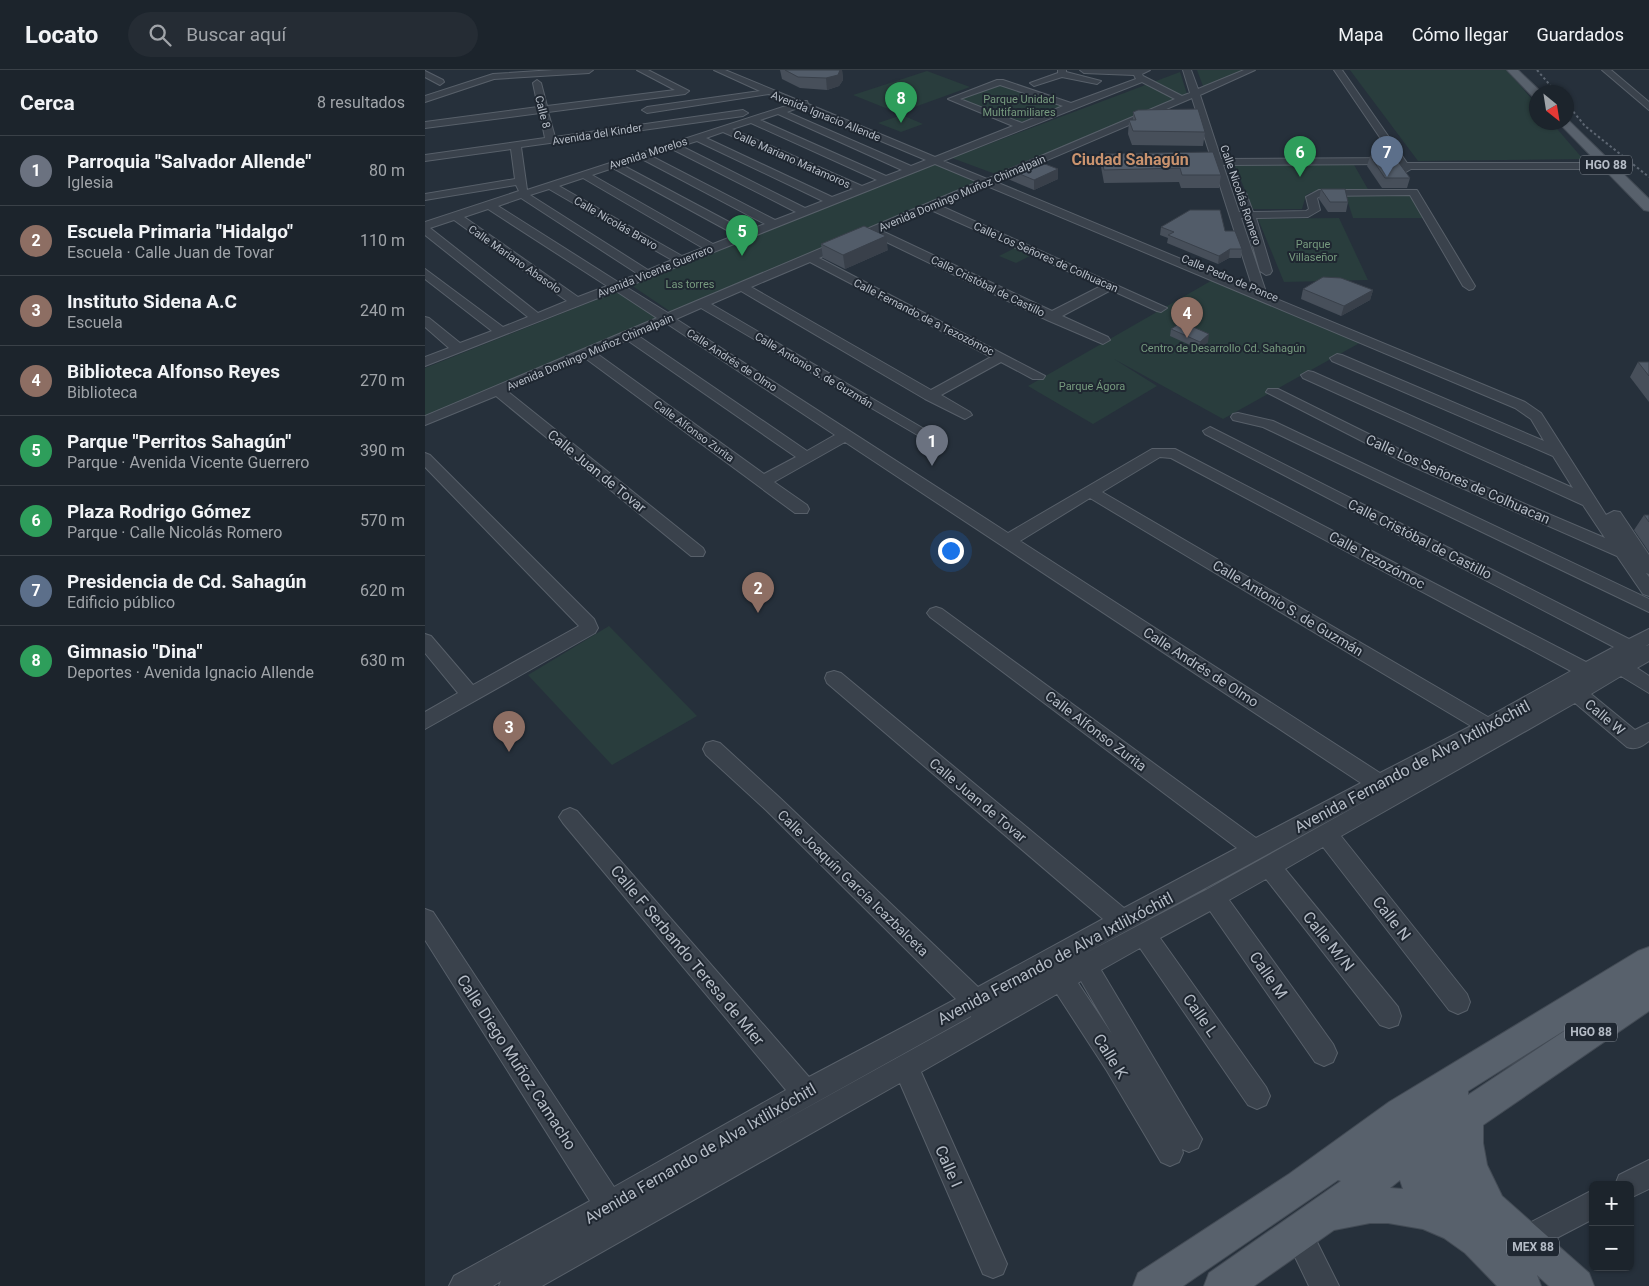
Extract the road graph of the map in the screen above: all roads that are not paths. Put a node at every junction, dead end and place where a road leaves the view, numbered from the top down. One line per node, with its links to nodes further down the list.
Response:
1 (589, 70): 17 (street)
2 (641, 70): 28 (street)
3 (718, 70): 29 (street, Avenida Ignacio Allende)
4 (732, 70): 29 (street, Avenida Ignacio Allende)
5 (1085, 70): 15 (street)
6 (1187, 70): 30 (street, Calle Nicolás Romero)
7 (1251, 70): 30 (street, Avenida Domingo Muñoz Chimalpain)
8 (1338, 70): 62 (street)
9 (1512, 70): 27 (main road)
10 (1520, 70): 22 (main road)
11 (1606, 70): 39 (street)
12 (525, 72): 16 (street); 17 (street)
13 (1062, 72): 18 (street); 21 (street)
14 (425, 74): 24 (street)
15 (1140, 74): 26 (street); 33 (street)
16 (509, 75): 17 (street); 32 (street)
17 (561, 75)
18 (1092, 80): 23 (street); 26 (street)
19 (1000, 82): 21 (street); 38 (street); 48 (street)
20 (537, 83): 41 (street, Calle 8)
21 (1034, 83): 36 (street)
22 (1536, 85)
23 (1075, 86)
24 (425, 87)
25 (608, 87): 35 (street)
26 (1122, 87): 36 (street)
27 (1529, 87)
28 (684, 91): 31 (street); 34 (street)
29 (772, 91): 34 (street); 37 (street, Avenida Ignacio Allende)
30 (1196, 92): 33 (street, Avenida Domingo Muñoz Chimalpain); 40 (street, Calle Nicolás Romero)
31 (642, 97): 35 (street); 42 (street)
32 (425, 99)
33 (1181, 99): 68 (street, Avenida Domingo Muñoz Chimalpain)
34 (709, 100): 42 (street)
35 (612, 101): 41 (street); 44 (street)
36 (1085, 101): 38 (street)
37 (803, 103): 43 (street, Avenida Morelos); 59 (street, Avenida Ignacio Allende)
38 (1071, 106): 48 (street)
39 (1649, 107)
40 (1205, 109): 61 (street, Calle Nicolás Romero); 65 (street, Calle Nicolás Romero)
41 (543, 110): 46 (street); 53 (street, Calle 8)
42 (647, 110): 49 (street)
43 (773, 110): 45 (street, Avenida Morelos); 49 (street, Avenida del Kinder); 54 (street, Avenida Morelos); 64 (street)
44 (616, 111)
45 (751, 120): 50 (street, Avenida Morelos); 67 (street, Calle Mariano Matamoros)
46 (425, 125)
47 (1574, 125): 60 (main road, HGO 88)
48 (1022, 126): 59 (street)
49 (653, 128): 53 (street, Avenida del Kinder); 54 (street); 56 (street)
50 (723, 129): 52 (street, Avenida Morelos); 73 (street, Calle Mariano Matamoros)
51 (1572, 130): 60 (main road, HGO 88)
52 (697, 137): 55 (street, Avenida Morelos); 79 (street, Calle Mariano Matamoros)
53 (551, 141): 56 (street, Avenida del Kinder)
54 (657, 145): 66 (street, Avenida Morelos)
55 (672, 145): 57 (street, Avenida Morelos); 83 (street)
56 (516, 148): 58 (street, Avenida del Kinder); 72 (street)
57 (642, 155): 63 (street, Avenida Morelos); 88 (street)
58 (425, 158)
59 (937, 159): 64 (street, Avenida Vicente Guerrero); 68 (street, Calle Pedro de Ponce)
60 (1605, 161): 62 (street); 71 (main road, HGO 88)
61 (1217, 162): 65 (street); 75 (street, Calle Nicolás Romero)
62 (1402, 163): 65 (street); 74 (street)
63 (612, 164): 66 (street, Avenida Morelos); 92 (street)
64 (911, 170): 67 (street, Avenida Vicente Guerrero)
65 (1232, 170): 76 (street, Calle Nicolás Romero)
66 (578, 173): 70 (street, Avenida Morelos); 72 (street); 93 (street, Calle Nicolás Bravo)
67 (886, 180): 73 (street, Avenida Vicente Guerrero)
68 (990, 181): 81 (street, Avenida Domingo Muñoz Chimalpain); 102 (street, Calle Pedro de Ponce)
69 (507, 185): 72 (street); 77 (street); 87 (street)
70 (550, 185): 72 (street, Avenida Morelos); 95 (street, Calle Nicolás Bravo)
71 (1632, 186): 78 (main road, HGO 88); 82 (main road, HGO 88)
72 (521, 188): 80 (street, Avenida Morelos); 97 (street)
73 (861, 190): 79 (street, Avenida Vicente Guerrero)
74 (1413, 192): 84 (street); 100 (street)
75 (1229, 195): 76 (street); 85 (street, Calle Nicolás Romero)
76 (1241, 195): 84 (street, Calle Nicolás Romero)
77 (425, 197)
78 (1649, 198)
79 (832, 201): 83 (street, Avenida Vicente Guerrero)
80 (489, 206): 86 (street); 98 (street)
81 (931, 206): 91 (street, Avenida Domingo Muñoz Chimalpain); 99 (street, Calle Los Señores de Colhuacan)
82 (1649, 207)
83 (805, 212): 88 (street, Avenida Vicente Guerrero)
84 (1248, 214): 85 (street); 102 (street, Calle Nicolás Romero)
85 (1235, 215): 102 (street, Calle Nicolás Romero)
86 (455, 216): 89 (street); 103 (street, Calle Mariano Abasolo)
87 (425, 220)
88 (774, 224): 92 (street, Avenida Vicente Guerrero)
89 (425, 226)
90 (425, 230): 107 (street)
91 (873, 232): 94 (street, Avenida Domingo Muñoz Chimalpain); 106 (street, Calle Cristóbal de Castillo)
92 (744, 235): 93 (street, Avenida Vicente Guerrero)
93 (712, 248): 95 (street, Avenida Vicente Guerrero)
94 (811, 258): 101 (street, Avenida Domingo Muñoz Chimalpain); 115 (street, Calle Fernando de a Tezozómoc)
95 (681, 261): 97 (street, Avenida Vicente Guerrero)
96 (425, 273): 110 (street)
97 (647, 274): 98 (street, Avenida Vicente Guerrero)
98 (617, 286): 103 (street, Avenida Vicente Guerrero); 108 (street, Calle Andrés de Olmo)
99 (1109, 286): 105 (street, Calle Los Señores de Colhuacan); 106 (street)
100 (1469, 286)
101 (743, 287): 104 (street, Avenida Domingo Muñoz Chimalpain); 122 (street)
102 (1267, 296): 123 (street, Calle Pedro de Ponce)
103 (576, 302): 107 (street, Avenida Vicente Guerrero)
104 (703, 304): 108 (street, Avenida Domingo Muñoz Chimalpain); 129 (street, Calle Antonio S. de Guzmán)
105 (1161, 308)
106 (1051, 316): 112 (street, Calle Cristóbal de Castillo)
107 (537, 318): 110 (street, Avenida Vicente Guerrero)
108 (668, 318): 111 (street, Avenida Domingo Muñoz Chimalpain); 128 (street, Calle Andrés de Olmo)
109 (425, 321): 113 (street)
110 (501, 332): 113 (street, Avenida Vicente Guerrero)
111 (628, 335): 114 (street, Avenida Domingo Muñoz Chimalpain); 131 (street)
112 (1103, 340)
113 (459, 349): 117 (street, Avenida Vicente Guerrero)
114 (587, 353): 120 (street, Avenida Domingo Muñoz Chimalpain); 133 (street, Calle Alfonso Zurita)
115 (1001, 357): 119 (street, Calle Fernando de a Tezozómoc); 122 (street)
116 (1337, 358): 130 (street)
117 (425, 362)
118 (1308, 375): 135 (street)
119 (1038, 376)
120 (497, 391): 126 (street, Avenida Domingo Muñoz Chimalpain); 139 (street, Calle Juan de Tovar)
121 (1273, 392): 140 (street, Calle Los Señores de Colhuacan)
122 (930, 396): 124 (street)
123 (1520, 402): 130 (street); 137 (street)
124 (965, 415)
125 (1238, 417): 143 (street)
126 (425, 421)
127 (1210, 431): 147 (street, Calle Cristóbal de Castillo)
128 (846, 435): 131 (street); 138 (street, Calle Andrés de Olmo)
129 (926, 436)
130 (1559, 453): 135 (street)
131 (806, 457): 133 (street)
132 (425, 458): 154 (street)
133 (763, 481): 136 (street, Calle Alfonso Zurita)
134 (1089, 491): 138 (street); 150 (street, Calle Tezozómoc); 156 (street, Calle Antonio S. de Guzmán)
135 (1589, 502): 137 (street); 140 (street)
136 (801, 509)
137 (1610, 510): 141 (street)
138 (1007, 541): 159 (street, Calle Andrés de Olmo)
139 (697, 552)
140 (1623, 553): 141 (street, Calle Los Señores de Colhuacan); 142 (street)
141 (1647, 565)
142 (1649, 590)
143 (1649, 606)
144 (936, 613): 162 (street, Calle Alfonso Zurita)
145 (1649, 636): 147 (street, Avenida Fernando de Alva Ixtlilxóchitl)
146 (425, 641): 154 (street)
147 (1629, 647): 150 (street, Avenida Fernando de Alva Ixtlilxóchitl)
148 (1649, 652): 149 (street, Avenida Fernando de Alva Ixtlilxóchitl)
149 (1622, 668): 152 (street); 153 (street, Avenida Fernando de Alva Ixtlilxóchitl)
150 (1587, 671): 156 (street, Avenida Fernando de Alva Ixtlilxóchitl)
151 (834, 678): 165 (street, Calle Juan de Tovar)
152 (1649, 686)
153 (1577, 693): 157 (street, Calle W); 159 (street, Avenida Fernando de Alva Ixtlilxóchitl)
154 (471, 695): 155 (street)
155 (425, 721)
156 (1488, 726): 159 (street, Avenida Fernando de Alva Ixtlilxóchitl)
157 (1641, 736)
158 (713, 749): 171 (street, Calle Joaquín García Icazbalceta)
159 (1387, 789): 161 (street, Avenida Fernando de Alva Ixtlilxóchitl); 162 (street, Avenida Fernando de Alva Ixtlilxóchitl)
160 (570, 817): 178 (street, Calle F Serbando Teresa de Mier)
161 (1326, 834): 162 (street, Avenida Fernando de Alva Ixtlilxóchitl); 172 (street, Calle N)
162 (1262, 857): 163 (street, Avenida Fernando de Alva Ixtlilxóchitl); 165 (street, Avenida Fernando de Alva Ixtlilxóchitl); 173 (street, Calle M/N)
163 (1214, 897): 166 (street, Avenida Fernando de Alva Ixtlilxóchitl); 176 (street, Calle M)
164 (425, 920): 185 (street, Calle Diego Muñoz Camacho)
165 (1122, 922): 169 (street, Avenida Fernando de Alva Ixtlilxóchitl)
166 (1144, 934): 168 (street, Avenida Fernando de Alva Ixtlilxóchitl); 179 (street, Calle L)
167 (1649, 961): 175 (main road, HGO 88)
168 (1085, 966): 169 (street, Avenida Fernando de Alva Ixtlilxóchitl); 169 (street, Calle K)
169 (1055, 970): 171 (street, Avenida Fernando de Alva Ixtlilxóchitl); 174 (street, Avenida Fernando de Alva Ixtlilxóchitl)
170 (1649, 993): 180 (main road, HGO 88)
171 (975, 1001): 174 (street, Calle Joaquín García Icazbalceta); 178 (street, Avenida Fernando de Alva Ixtlilxóchitl)
172 (1458, 1002)
173 (1389, 1016)
174 (989, 1022): 177 (street, Avenida Fernando de Alva Ixtlilxóchitl)
175 (1510, 1046): 181 (main road); 184 (main road, HGO 88)
176 (1324, 1053)
177 (906, 1067): 190 (street, Calle I); 192 (street, Avenida Fernando de Alva Ixtlilxóchitl)
178 (805, 1093): 185 (street, Avenida Fernando de Alva Ixtlilxóchitl)
179 (1257, 1096)
180 (1466, 1117): 181 (main road, HGO 88); 187 (main road, MEX 88)
181 (1408, 1153): 184 (main road); 187 (main road); 188 (main road, HGO 88)
182 (1649, 1174): 183 (street)
183 (1634, 1182)
184 (1294, 1191): 193 (main road)
185 (609, 1205): 191 (street, Avenida Fernando de Alva Ixtlilxóchitl)
186 (1589, 1206): 189 (street)
187 (1480, 1221): 188 (main road); 189 (main road, MEX 88); 196 (main road, MEX 88)
188 (1309, 1227): 194 (main road); 195 (street)
189 (1526, 1240): 197 (main road, MEX 88)
190 (993, 1264)
191 (464, 1286)
192 (514, 1286)
193 (1151, 1286)
194 (1222, 1286)
195 (1324, 1286)
196 (1523, 1286)
197 (1576, 1286)

